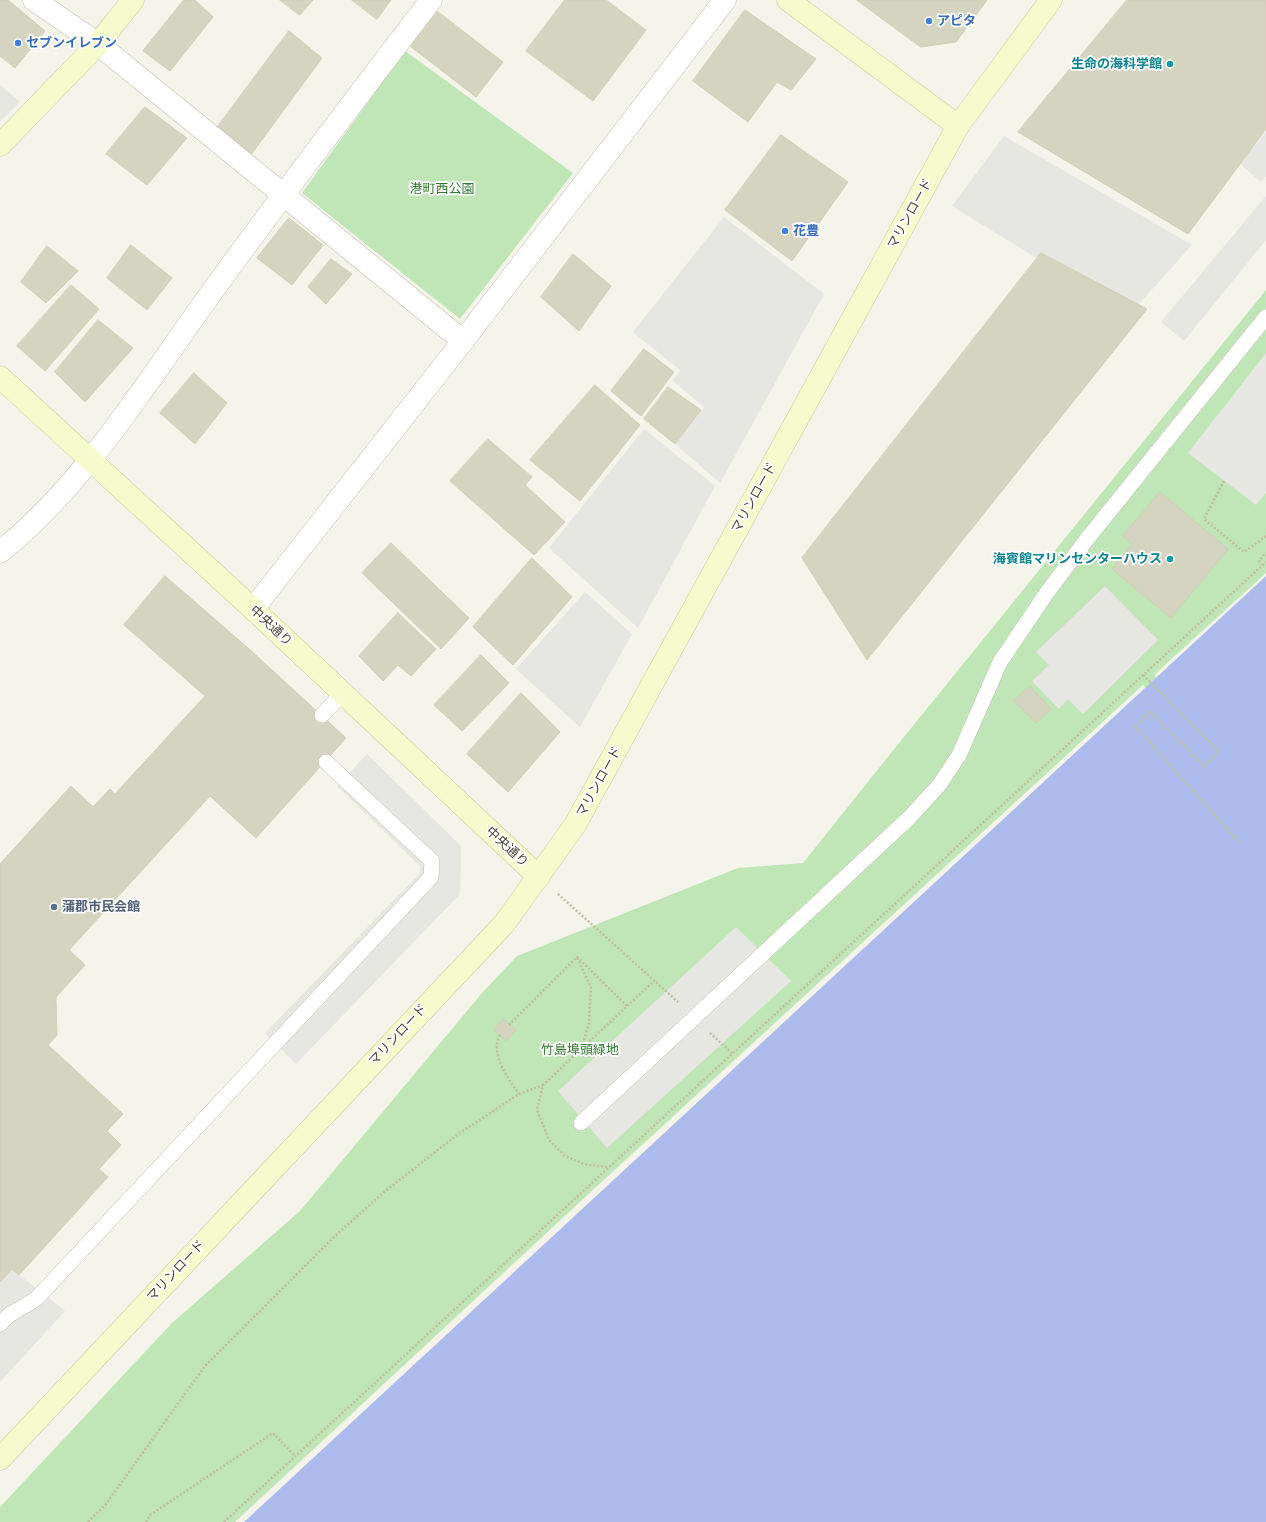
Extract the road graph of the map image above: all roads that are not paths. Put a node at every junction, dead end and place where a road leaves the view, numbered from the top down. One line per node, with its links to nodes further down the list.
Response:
1 (34, 0): 7 (street)
2 (134, 0): 7 (street)
3 (432, 0): 10 (street)
4 (725, 0): 12 (street)
5 (788, 0): 8 (street)
6 (1051, 0): 8 (street, マリンロード)
7 (98, 44): 9 (street); 10 (street)
8 (958, 126): 20 (street, マリンロード)
9 (0, 145)
10 (283, 194): 12 (street); 14 (street)
11 (1266, 317): 21 (lane)
12 (463, 341): 16 (street)
13 (0, 377): 14 (street, 中央通り)
14 (91, 459): 15 (street); 16 (street, 中央通り)
15 (0, 552)
16 (253, 609): 17 (street, 中央通り)
17 (343, 693): 18 (lane); 20 (street, 中央通り)
18 (322, 716)
19 (326, 762): 22 (lane)
20 (539, 876): 23 (street, マリンロード)
21 (581, 1123)
22 (0, 1324)
23 (0, 1459)

